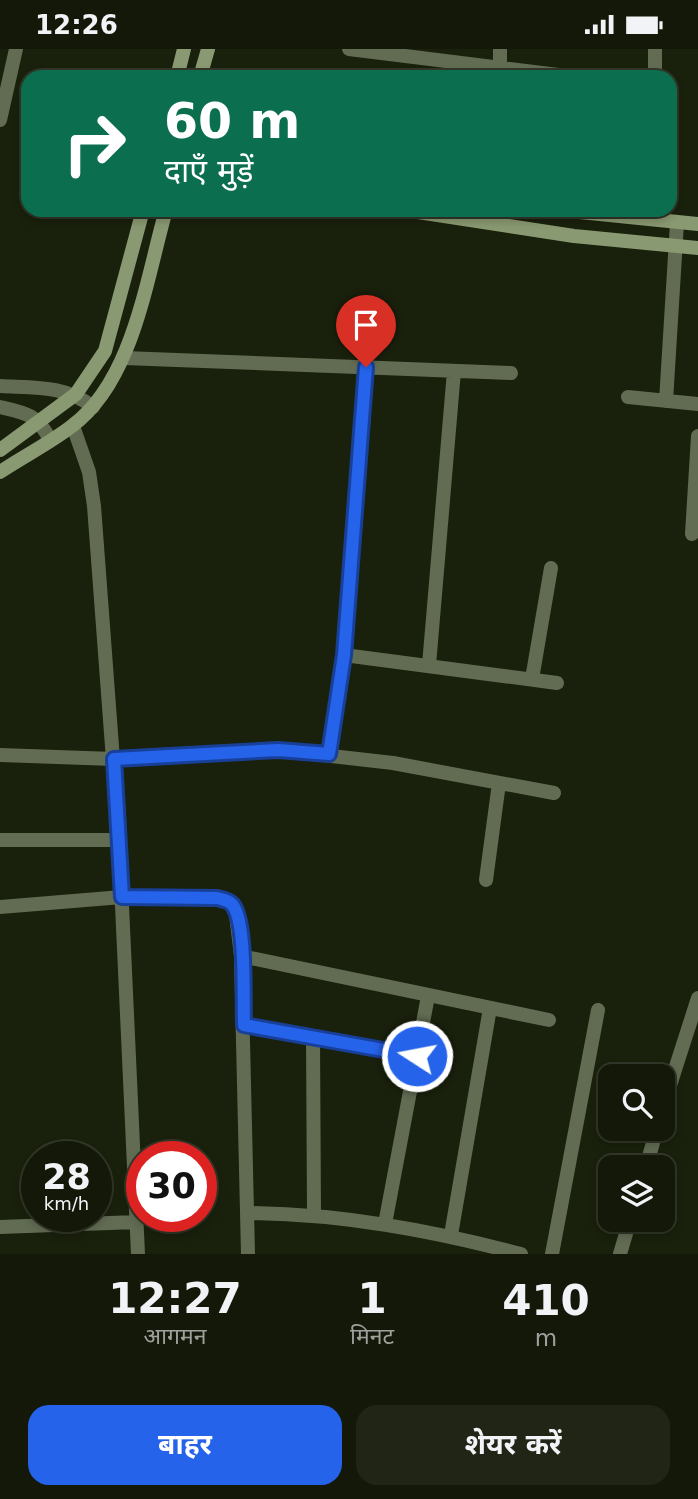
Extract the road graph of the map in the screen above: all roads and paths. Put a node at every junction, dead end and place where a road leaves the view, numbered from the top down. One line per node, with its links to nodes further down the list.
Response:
1 (16, 49): 13 (street)
2 (184, 49): 9 (street)
3 (208, 49): 10 (street)
4 (349, 49): 7 (street)
5 (500, 49): 8 (street)
6 (655, 49): 12 (street)
7 (387, 51): 8 (street)
8 (500, 67): 11 (street)
9 (179, 70)
10 (203, 70)
11 (522, 70)
12 (655, 70)
13 (0, 120)
14 (141, 217): 27 (street)
15 (164, 217): 22 (street)
16 (450, 217): 20 (street)
17 (657, 217): 18 (street)
18 (677, 223): 19 (street); 20 (street)
19 (698, 224)
20 (676, 246): 21 (street); 29 (street)
21 (698, 248)
22 (124, 358): 23 (street); 32 (street)
23 (366, 367): 24 (street); 41 (street)
24 (454, 371): 25 (street); 42 (street)
25 (511, 373)
26 (0, 386): 27 (street)
27 (76, 394): 32 (street); 33 (street)
28 (628, 397): 29 (street)
29 (666, 401): 30 (street)
30 (698, 404)
31 (0, 407): 33 (street)
32 (93, 407): 34 (street)
33 (41, 422): 36 (street); 37 (street)
34 (72, 426): 36 (street); 47 (street)
35 (698, 436): 39 (street)
36 (50, 440): 38 (street)
37 (0, 450)
38 (0, 472)
39 (692, 534)
40 (551, 568): 43 (street)
41 (344, 655): 42 (street); 45 (street)
42 (429, 665): 43 (street)
43 (532, 679): 44 (street)
44 (557, 683)
45 (329, 754): 47 (street); 48 (street)
46 (0, 755): 47 (street)
47 (114, 759): 50 (street)
48 (499, 783): 49 (street); 52 (street)
49 (554, 793)
50 (119, 839): 51 (street); 53 (street)
51 (0, 840)
52 (486, 880)
53 (122, 897): 54 (street); 55 (street); 65 (street)
54 (0, 907)
55 (241, 956): 56 (street); 61 (street)
56 (428, 996): 58 (street); 63 (street)
57 (698, 998): 64 (street)
58 (490, 1008): 60 (street); 73 (street)
59 (598, 1010): 77 (street)
60 (549, 1020)
61 (244, 1025): 62 (street); 66 (street)
62 (313, 1037): 63 (street); 67 (street)
63 (417, 1056): 69 (street)
64 (675, 1070)
65 (133, 1141)
66 (247, 1213): 67 (street); 75 (street)
67 (314, 1214): 69 (street)
68 (126, 1222): 70 (street)
69 (385, 1223): 73 (street)
70 (0, 1227)
71 (137, 1232): 74 (street)
72 (626, 1232): 78 (street)
73 (451, 1235): 76 (street)
74 (138, 1254)
75 (248, 1254)
76 (521, 1254)
77 (552, 1254)
78 (620, 1254)

